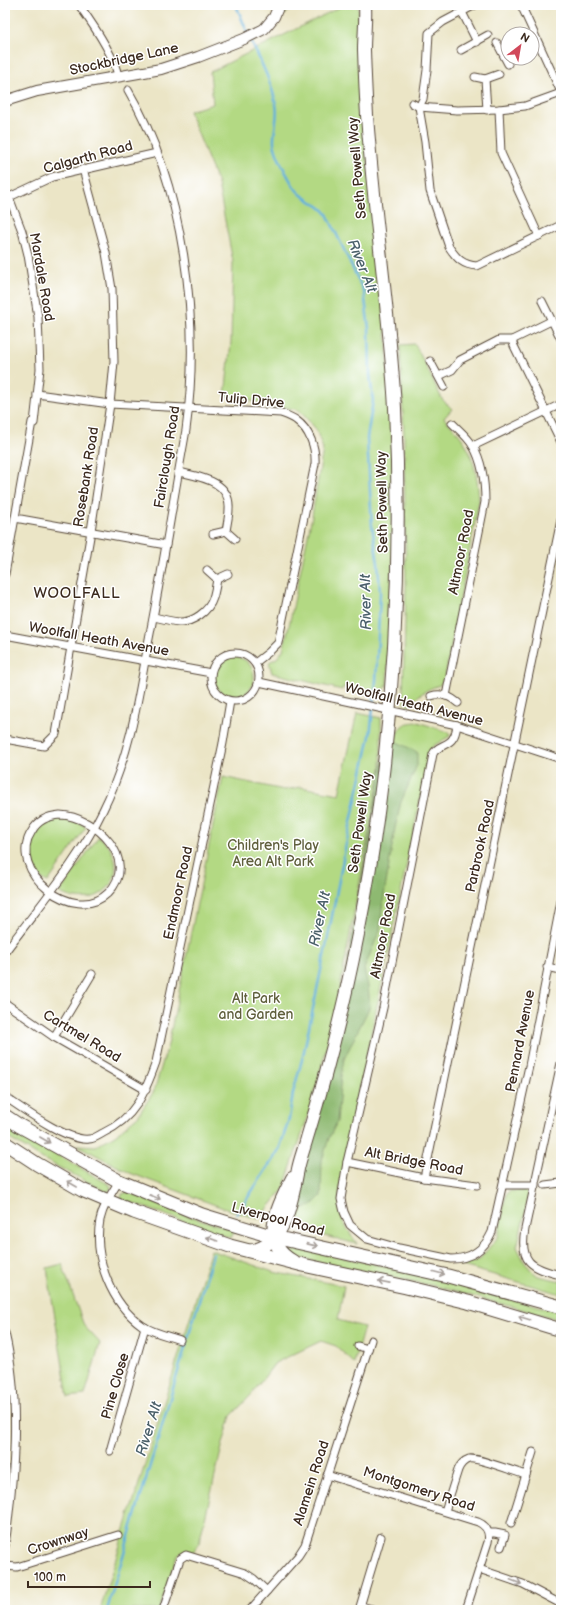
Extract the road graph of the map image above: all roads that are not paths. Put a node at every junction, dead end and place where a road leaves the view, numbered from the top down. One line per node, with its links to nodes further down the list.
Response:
1 (79, 5): 17 (street)
2 (279, 5): 17 (main road, Stockbridge Lane)
3 (365, 5): 8 (main road, Seth Powell Way)
4 (371, 5): 8 (main road, Seth Powell Way)
5 (475, 5): 7 (street)
6 (521, 5): 9 (street)
7 (462, 12): 11 (street); 24 (street)
8 (366, 21): 71 (main road, Seth Powell Way)
9 (529, 26)
10 (488, 35): 11 (street)
11 (477, 42): 14 (street)
12 (497, 43): 13 (street)
13 (500, 47)
14 (461, 50)
15 (540, 52): 21 (street)
16 (499, 74): 19 (street)
17 (118, 76): 22 (main road, Stockbridge Lane)
18 (475, 77): 19 (street)
19 (485, 79): 26 (street)
20 (128, 90): 27 (street, Fairclough Road)
21 (561, 93): 25 (street)
22 (5, 101)
23 (412, 103): 24 (street)
24 (420, 107): 26 (street); 31 (street)
25 (499, 109): 26 (street); 31 (street)
26 (487, 110)
27 (157, 153): 28 (street, Calgarth Road); 42 (street, Fairclough Road)
28 (82, 169): 29 (street, Calgarth Road); 40 (street, Rosebank Road)
29 (7, 198): 39 (street, Mardale Road)
30 (561, 224): 31 (street)
31 (539, 236)
32 (542, 301): 33 (street)
33 (551, 320): 34 (street); 35 (street)
34 (561, 339)
35 (512, 340): 37 (street); 43 (street)
36 (430, 361): 37 (street)
37 (439, 376): 38 (street)
38 (444, 387)
39 (37, 394): 40 (street, Tulip Drive); 48 (street, Mardale Road)
40 (110, 404): 42 (street, Tulip Drive); 50 (street, Rosebank Road)
41 (561, 404): 43 (street)
42 (189, 408): 47 (street, Fairclough Road); 64 (street, Tulip Drive)
43 (546, 411): 45 (street); 46 (street)
44 (452, 423): 46 (street, Altmoor Road)
45 (561, 442)
46 (473, 446): 68 (street, Altmoor Road)
47 (179, 472): 51 (street); 54 (street, Fairclough Road)
48 (15, 518): 50 (street); 57 (street, Mardale Road)
49 (561, 520): 55 (street, Parbrook Road)
50 (91, 531): 54 (street); 62 (street, Rosebank Road)
51 (226, 531): 52 (street); 53 (street)
52 (213, 534)
53 (235, 538)
54 (166, 545): 60 (street, Fairclough Road)
55 (557, 558): 74 (street, Parbrook Road)
56 (207, 570): 59 (street)
57 (5, 574)
58 (228, 574): 59 (street)
59 (217, 579): 60 (street)
60 (154, 617): 63 (street, Fairclough Road)
61 (5, 635): 62 (street, Woolfall Heath Avenue)
62 (71, 648): 63 (street, Woolfall Heath Avenue); 73 (street, Rosebank Road)
63 (146, 661): 65 (street, Woolfall Heath Avenue); 76 (street, Fairclough Road)
64 (255, 663): 65 (street); 66 (street)
65 (211, 673): 69 (street)
66 (259, 682): 69 (street); 71 (street, Woolfall Heath Avenue)
67 (431, 696): 68 (street)
68 (446, 696): 70 (street)
69 (230, 701): 86 (street, Endmoor Road)
70 (458, 703)
71 (389, 709): 72 (street, Woolfall Heath Avenue); 99 (main road, Seth Powell Way)
72 (457, 725): 74 (street, Woolfall Heath Avenue); 90 (street, Altmoor Road)
73 (5, 739)
74 (516, 744): 75 (street, Woolfall Heath Avenue); 91 (street, Parbrook Road)
75 (561, 759)
76 (94, 828): 77 (street, Fairclough Road); 77 (street); 77 (street)
77 (51, 891): 79 (street, Fairclough Road)
78 (561, 901): 80 (street, Pennard Avenue)
79 (5, 952)
80 (547, 967): 81 (street); 94 (street, Pennard Avenue)
81 (561, 970)
82 (92, 974): 84 (street)
83 (5, 1003): 84 (street, Cartmel Road)
84 (54, 1037): 86 (street, Cartmel Road)
85 (561, 1063): 95 (street)
86 (146, 1090): 87 (street)
87 (5, 1098)
88 (5, 1116): 92 (highway, Liverpool Road, one-way to 92)
89 (5, 1143): 98 (highway, one-way to 89)
90 (347, 1162): 91 (street, Alt Bridge Road); 94 (street, Liverpool Road)
91 (424, 1178): 97 (street, Alt Bridge Road)
92 (119, 1181): 98 (street); 99 (highway, Liverpool Road, one-way to 99)
93 (561, 1183): 96 (street)
94 (503, 1185): 95 (street)
95 (535, 1185): 102 (street)
96 (545, 1185)
97 (477, 1186)
98 (107, 1201): 100 (highway, one-way to 98); 104 (street)
99 (274, 1237): 100 (main road); 101 (main road); 103 (highway, Liverpool Road, one-way to 103)
100 (249, 1251): 101 (highway)
101 (298, 1264): 105 (highway, one-way to 101)
102 (561, 1275)
103 (561, 1307)
104 (145, 1327): 107 (street); 111 (street, Pine Close)
105 (561, 1330)
106 (5, 1333): 120 (street)
107 (180, 1340)
108 (371, 1340): 110 (street, Alamein Road)
109 (358, 1346): 110 (street)
110 (368, 1349): 113 (street, Alamein Road)
111 (110, 1451)
112 (533, 1452): 114 (street)
113 (327, 1475): 115 (street, Montgomery Road); 124 (street, Alamein Road)
114 (526, 1476): 115 (street); 116 (street)
115 (445, 1511): 117 (street, Montgomery Road)
116 (511, 1523)
117 (488, 1533): 121 (street); 123 (street)
118 (118, 1535): 122 (street, Crownway)
119 (381, 1537): 126 (street)
120 (5, 1546)
121 (501, 1547)
122 (5, 1566)
123 (479, 1569): 125 (street, one-way to 125); 130 (street)
124 (266, 1591): 127 (street); 128 (street, Alamein Road)
125 (561, 1604)
126 (360, 1608): 129 (street)
127 (163, 1610)
128 (250, 1610)
129 (376, 1610)
130 (466, 1610)

